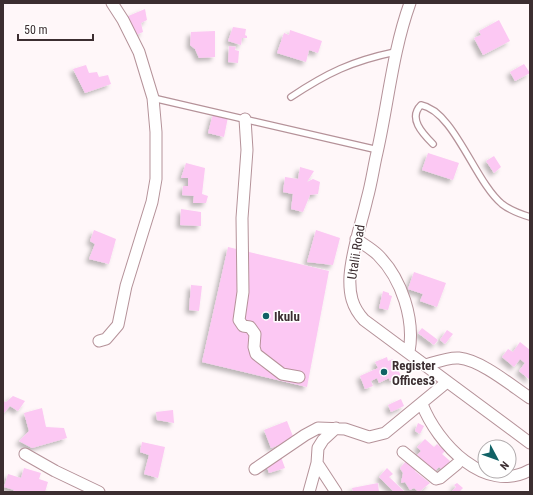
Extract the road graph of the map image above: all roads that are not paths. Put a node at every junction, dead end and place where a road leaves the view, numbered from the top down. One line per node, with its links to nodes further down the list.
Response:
1 (112, 3): 5 (street)
2 (410, 3): 3 (street, Utalii Road)
3 (395, 52): 4 (lane); 8 (street, Utalii Road)
4 (290, 97)
5 (153, 98): 6 (lane); 11 (street)
6 (245, 119): 8 (lane); 14 (street)
7 (433, 144): 9 (lane)
8 (378, 150): 10 (street, Utalii Road)
9 (530, 217)
10 (356, 240): 12 (street); 12 (street, Utalii Road)
11 (99, 341)
12 (409, 352): 13 (street, Utalii Road)
13 (426, 365): 15 (street, Utalii Road); 16 (street)
14 (299, 377)
15 (447, 382): 17 (street); 19 (street, Utalii Road)
16 (530, 398)
17 (422, 404): 18 (street); 23 (street)
18 (336, 428): 22 (street); 24 (street)
19 (530, 443)
20 (403, 452): 23 (street)
21 (25, 454): 28 (street)
22 (317, 463): 29 (street); 30 (street)
23 (457, 464): 26 (street)
24 (255, 469)
25 (530, 470): 27 (street)
26 (469, 477)
27 (506, 488)
28 (99, 492)
29 (309, 492)
30 (336, 492)

